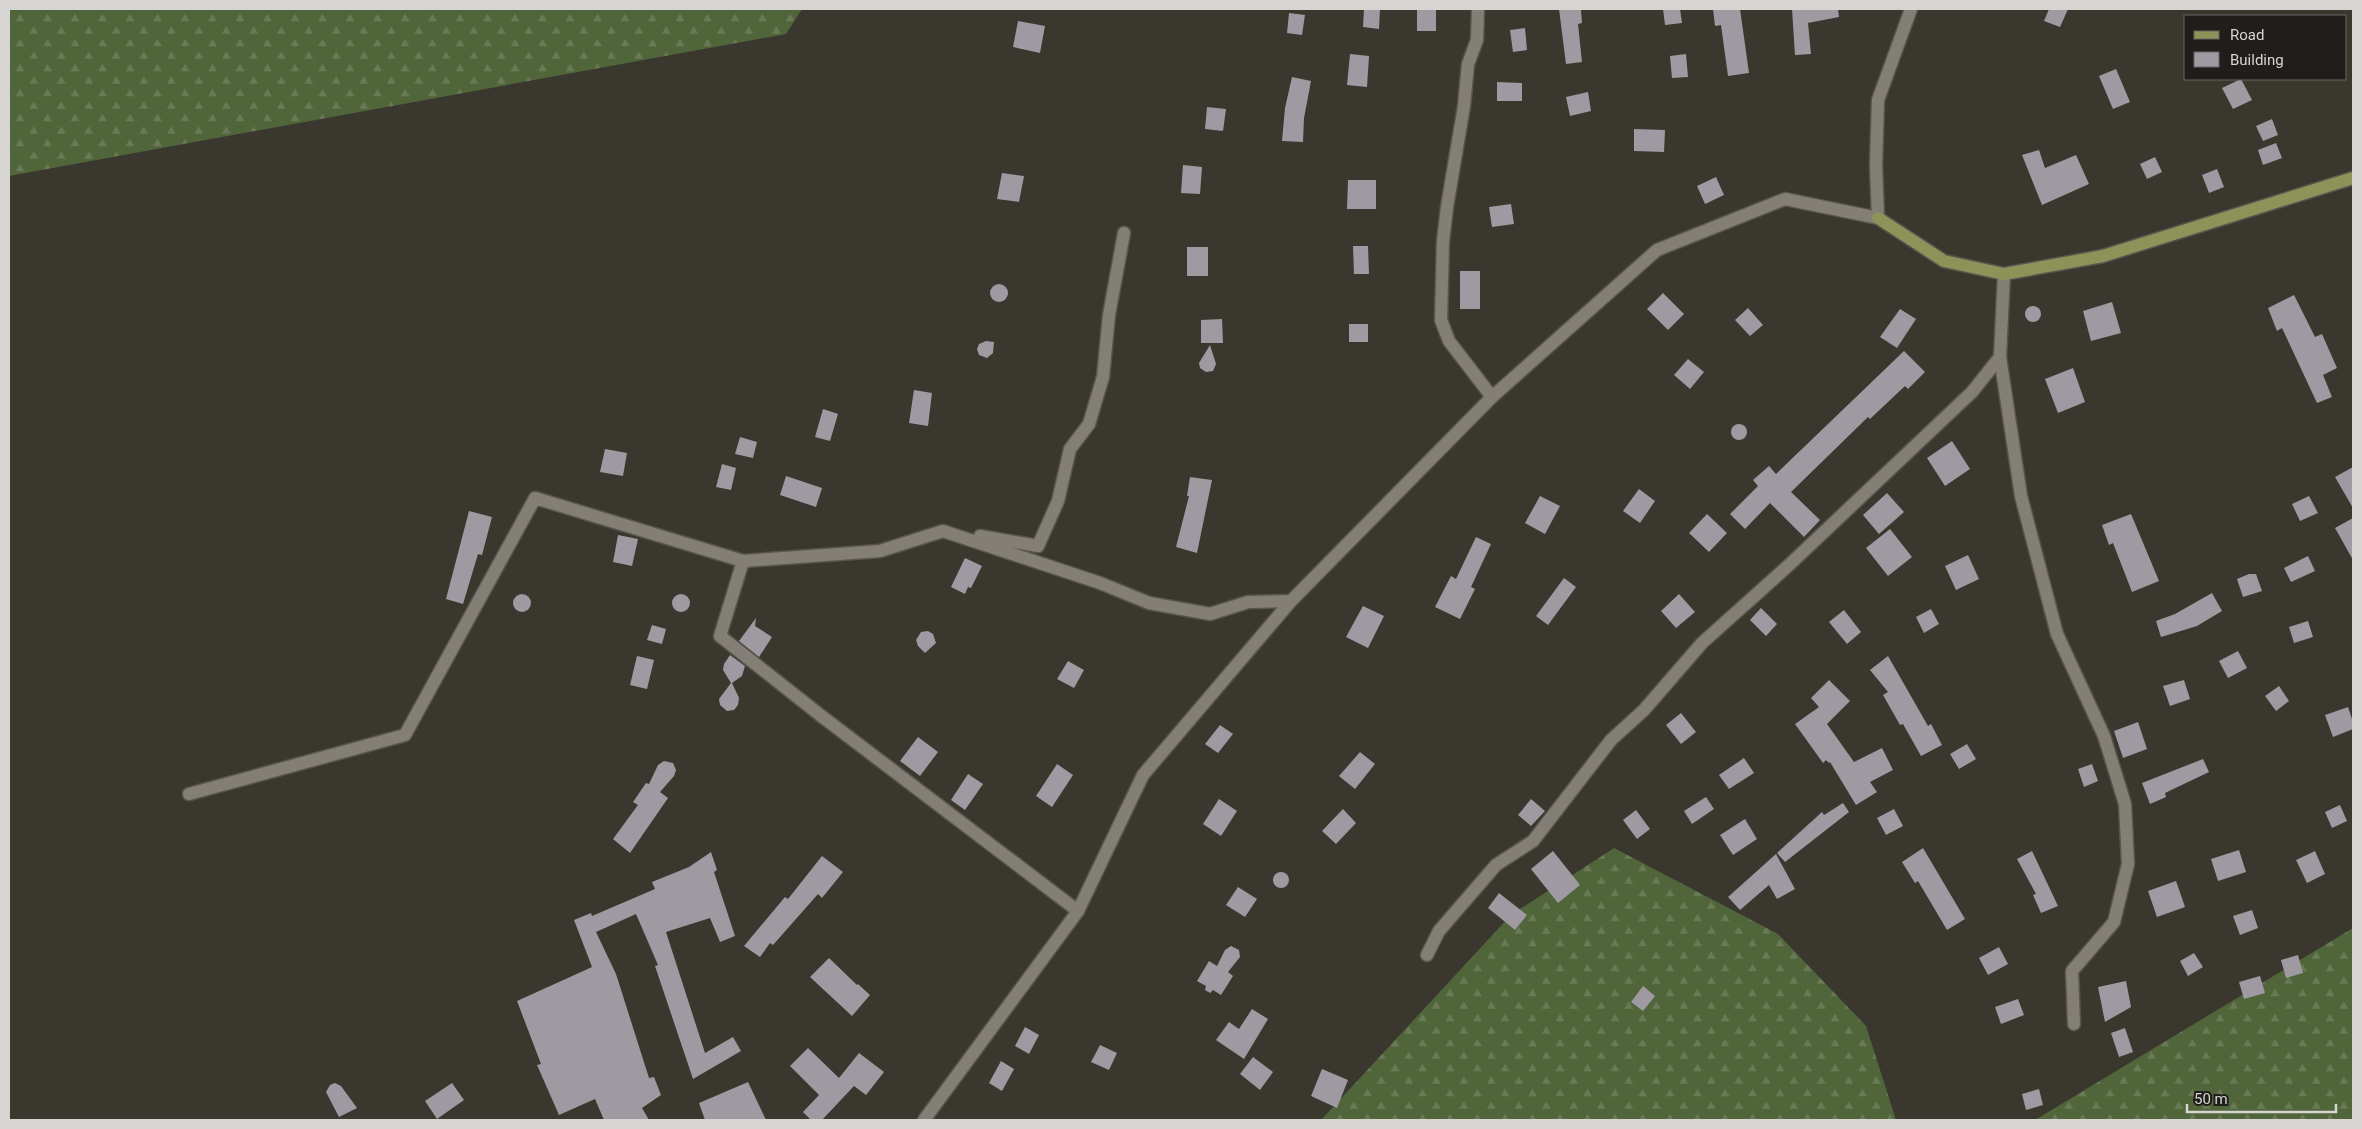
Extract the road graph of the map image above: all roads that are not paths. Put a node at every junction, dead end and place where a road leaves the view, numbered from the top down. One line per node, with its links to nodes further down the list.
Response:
1 (1478, 9): 8 (street)
2 (1911, 9): 4 (street)
3 (2353, 178): 6 (main road)
4 (1878, 218): 6 (main road); 8 (street)
5 (1124, 232): 9 (street)
6 (2004, 274): 7 (street)
7 (2000, 357): 14 (street); 15 (street)
8 (1492, 397): 11 (street)
9 (943, 531): 10 (street); 11 (street)
10 (743, 561): 12 (street); 13 (street)
11 (1291, 601): 13 (street)
12 (189, 794)
13 (1078, 911): 16 (street)
14 (1427, 955)
15 (2074, 1024)
16 (924, 1120)

